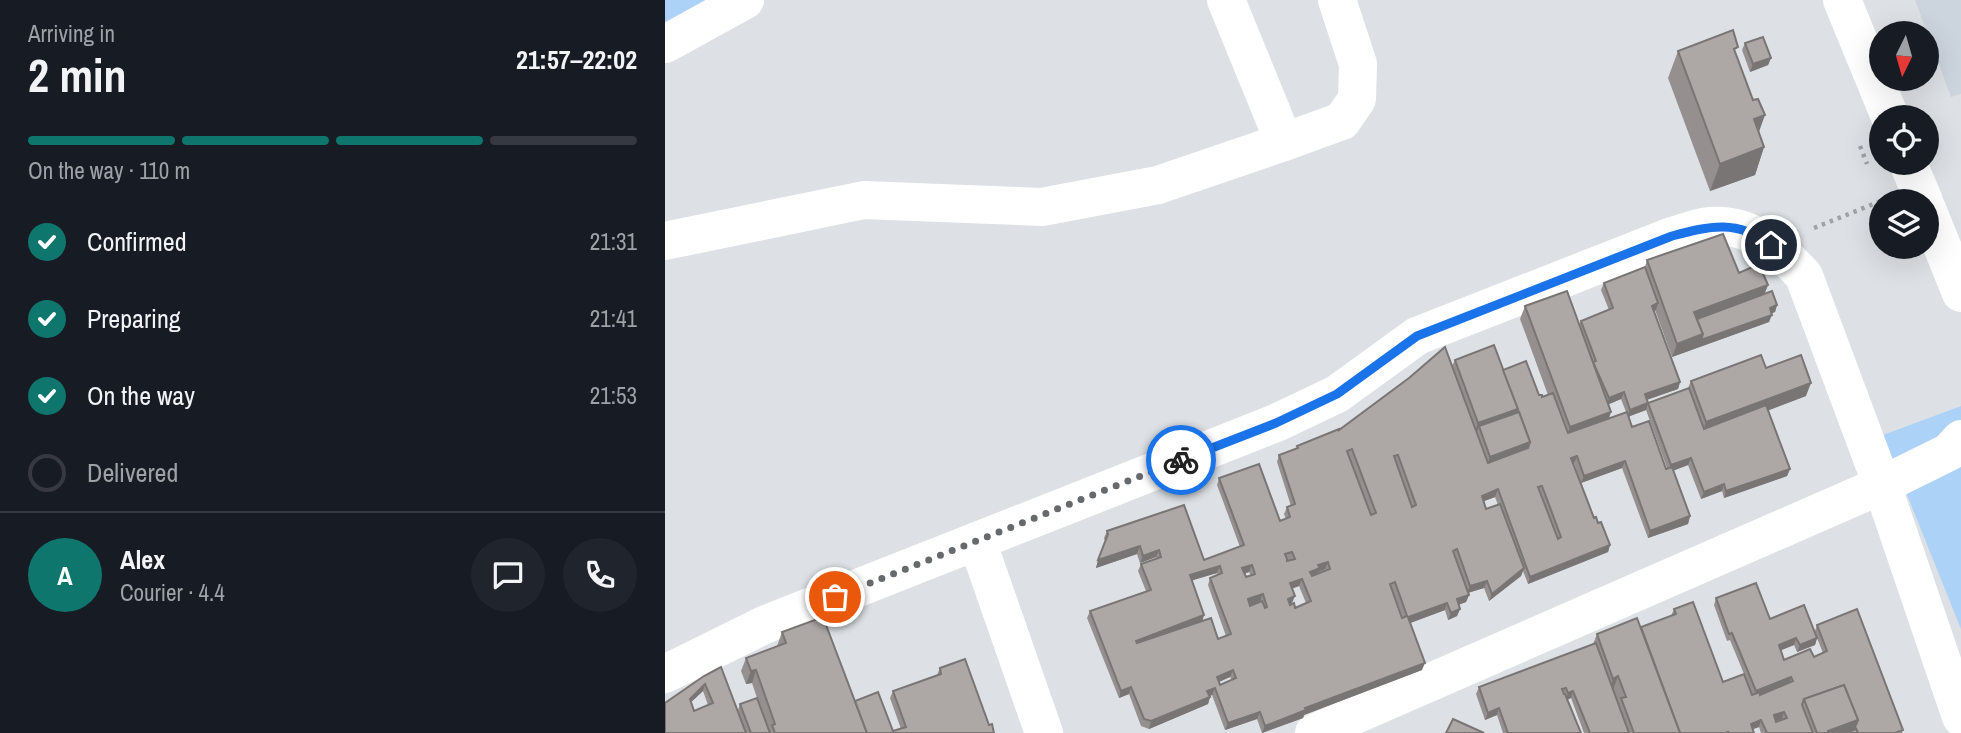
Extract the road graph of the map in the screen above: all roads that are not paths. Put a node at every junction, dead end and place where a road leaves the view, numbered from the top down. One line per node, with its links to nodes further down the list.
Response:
1 (745, 0): 5 (street)
2 (1226, 0): 7 (street)
3 (1337, 0): 7 (street)
4 (1842, 0): 6 (street)
5 (665, 44)
6 (1885, 105)
7 (1284, 142): 9 (street)
8 (1939, 239): 10 (street)
9 (665, 241)
10 (1961, 293)
11 (1961, 439): 12 (street)
12 (1882, 485): 13 (street); 15 (street); 16 (street)
13 (977, 541): 14 (street); 17 (street)
14 (665, 674)
15 (1961, 717)
16 (1356, 725): 18 (street)
17 (1044, 733)
18 (1314, 733)

